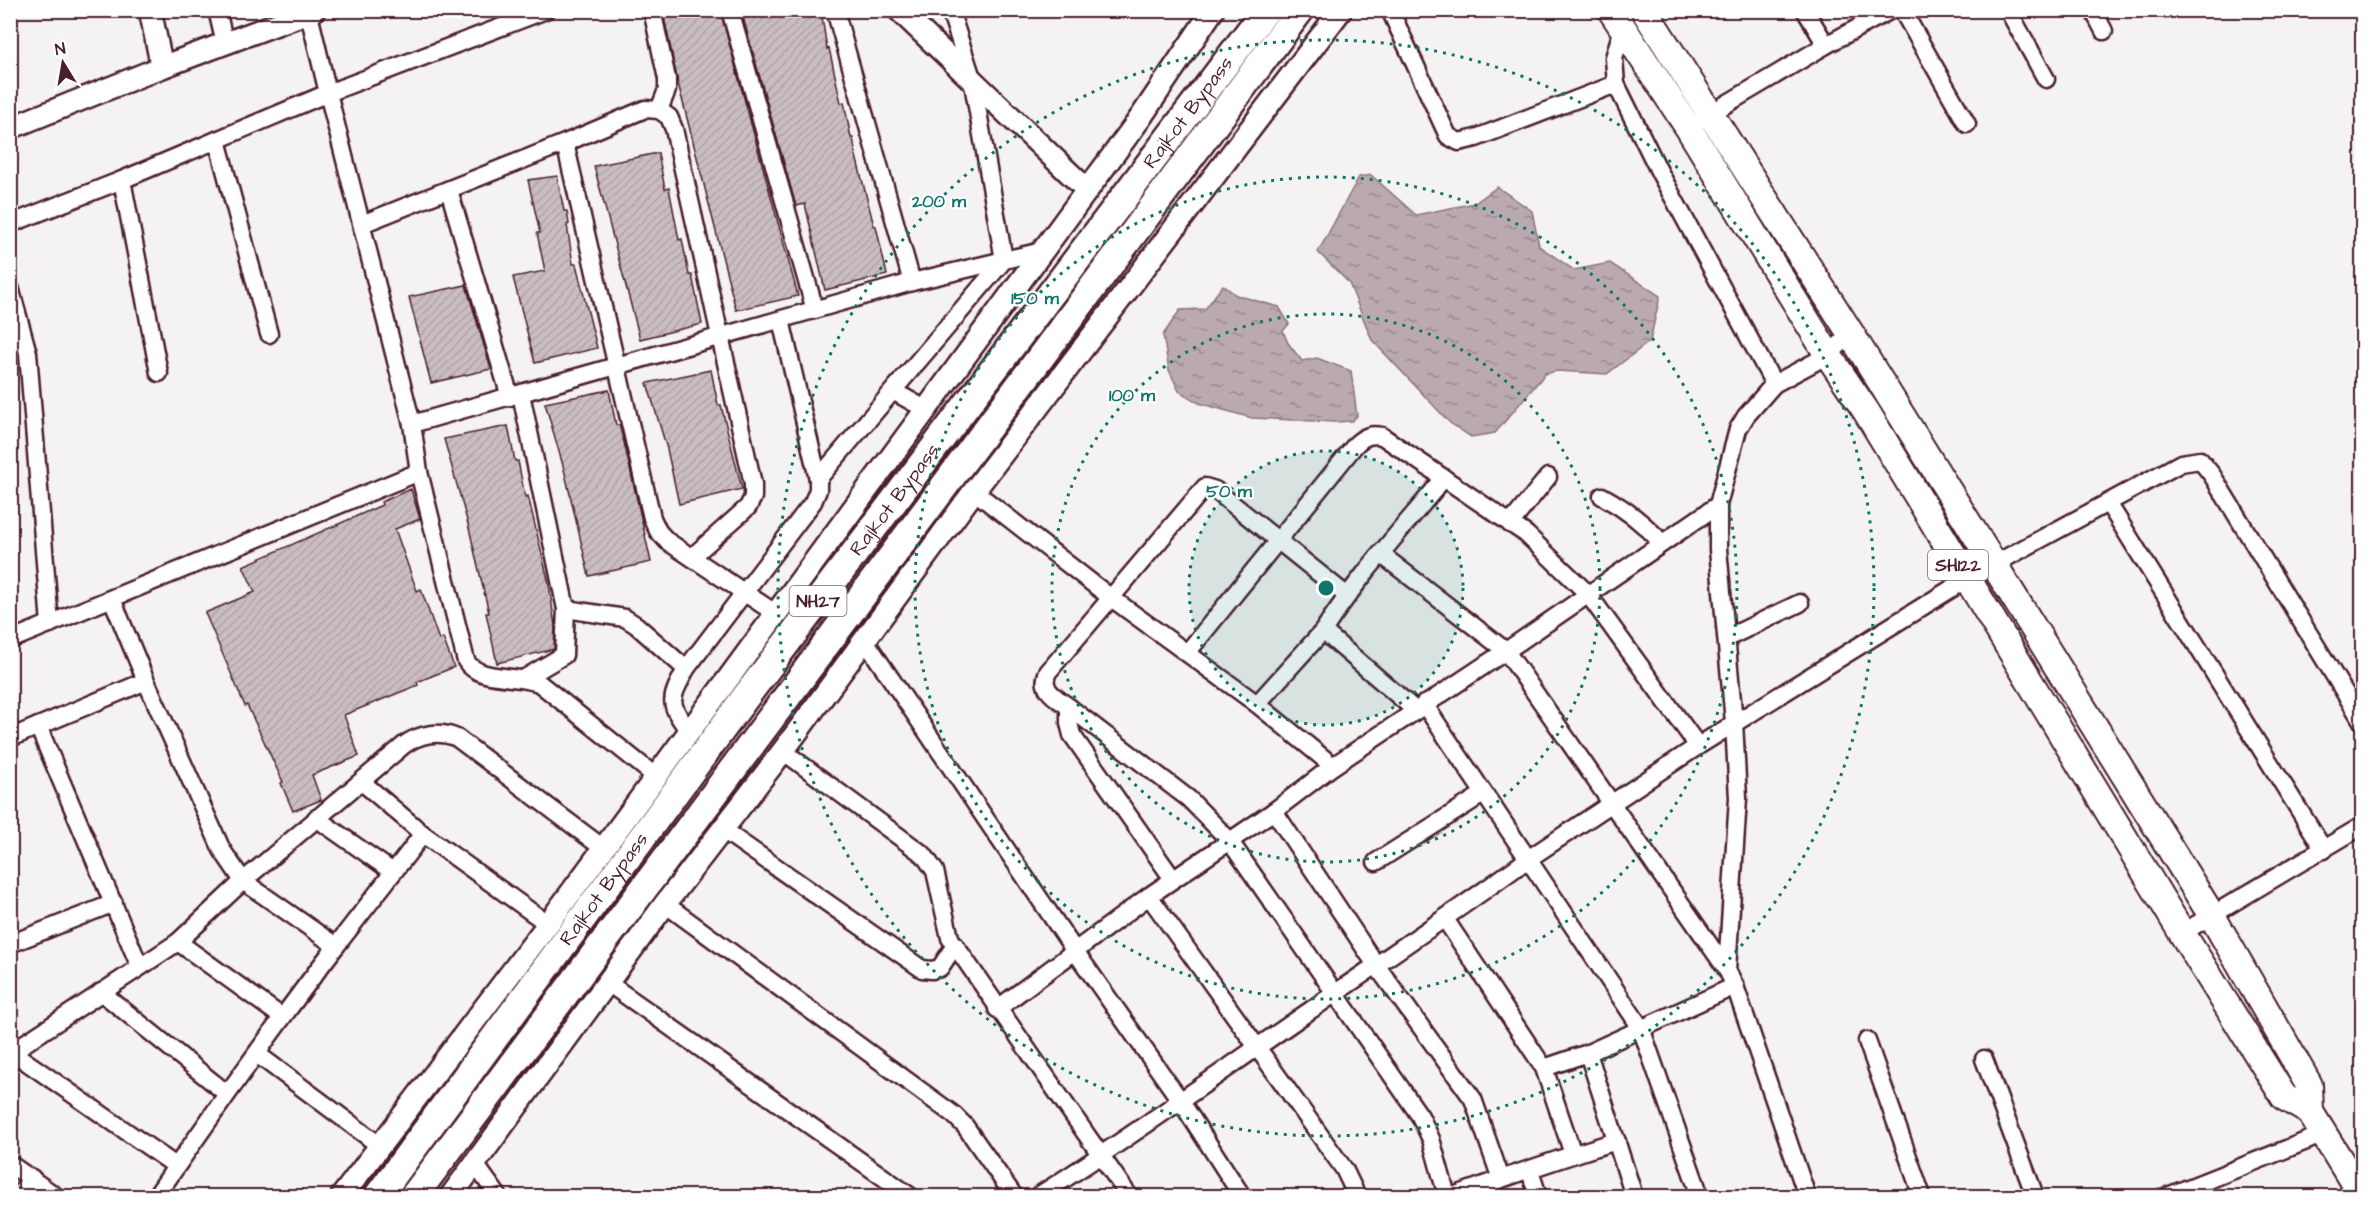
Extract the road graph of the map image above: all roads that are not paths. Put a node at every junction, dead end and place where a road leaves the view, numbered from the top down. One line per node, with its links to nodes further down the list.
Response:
1 (150, 10): 25 (street)
2 (217, 10): 23 (street)
3 (546, 10): 29 (street)
4 (652, 10): 30 (street)
5 (730, 10): 48 (street)
6 (836, 10): 46 (street)
7 (899, 10): 26 (street)
8 (950, 10): 26 (street)
9 (1213, 10): 39 (street)
10 (1266, 10): 172 (highway, Rajkot Bypass / NH27)
11 (1300, 10): 173 (highway, Rajkot Bypass / NH27)
12 (1341, 10): 66 (street)
13 (1390, 10): 28 (street)
14 (1644, 10): 31 (main road, SH122)
15 (1805, 10): 24 (street)
16 (1891, 10): 24 (street)
17 (1902, 10): 32 (street)
18 (2008, 10): 27 (street)
19 (2093, 10): 22 (street)
20 (310, 11): 23 (street); 29 (street)
21 (1616, 20): 28 (street); 33 (main road, SH122)
22 (2104, 31)
23 (225, 44): 25 (street)
24 (1826, 45): 31 (street)
25 (162, 67): 34 (street)
26 (972, 78): 39 (street); 45 (street)
27 (2046, 79)
28 (1616, 84): 57 (street)
29 (328, 93): 35 (street); 41 (street)
30 (659, 110): 36 (street); 53 (street)
31 (1711, 113): 33 (street); 42 (main road, SH122)
32 (1967, 124)
33 (1688, 127): 44 (main road, SH122)
34 (10, 128)
35 (217, 140): 37 (street); 51 (street)
36 (565, 143): 38 (street); 55 (street)
37 (122, 180): 40 (street); 56 (street)
38 (449, 190): 41 (street); 59 (street)
39 (1087, 190): 43 (street)
40 (10, 224)
41 (362, 224): 61 (street)
42 (1793, 243): 44 (main road); 52 (main road, SH122)
43 (1042, 251): 45 (street); 60 (street)
44 (1769, 259): 54 (main road, SH122)
45 (1004, 260): 46 (street); 58 (street)
46 (912, 282): 48 (street)
47 (10, 286): 50 (street)
48 (815, 310): 49 (street)
49 (781, 320): 53 (street); 65 (street)
50 (17, 334): 85 (street)
51 (269, 334)
52 (1851, 334): 54 (street); 75 (main road, SH122)
53 (722, 336): 55 (street); 74 (street)
54 (1828, 356): 57 (street); 76 (main road, SH122)
55 (615, 367): 59 (street); 74 (street)
56 (159, 373)
57 (1774, 384): 69 (street)
58 (893, 392): 60 (street); 65 (street)
59 (516, 395): 61 (street); 83 (street)
60 (925, 409): 84 (street)
61 (412, 424): 62 (street)
62 (419, 472): 81 (street); 93 (street)
63 (1548, 477): 70 (street)
64 (1444, 478): 70 (street); 71 (street); 73 (street)
65 (818, 480): 77 (street)
66 (974, 491): 80 (street); 88 (street)
67 (1602, 496): 72 (street)
68 (2108, 503): 75 (street); 98 (street); 117 (street)
69 (1718, 505): 72 (street); 87 (street)
70 (1510, 524): 78 (street)
71 (1280, 540): 79 (street); 80 (street); 91 (street)
72 (1662, 543): 78 (street)
73 (1382, 555): 79 (street); 90 (street)
74 (692, 557): 77 (street)
75 (1993, 565): 76 (street); 126 (main road, SH122)
76 (1967, 579): 99 (street); 129 (main road, SH122)
77 (745, 592): 84 (street); 92 (street)
78 (1588, 594): 90 (street); 103 (street)
79 (1346, 595): 86 (street)
80 (1110, 597): 91 (street); 96 (street)
81 (112, 599): 85 (street); 94 (street)
82 (1800, 603): 87 (street)
83 (566, 609): 92 (street); 93 (street)
84 (775, 613): 101 (street)
85 (50, 624): 89 (street)
86 (1323, 631): 95 (street); 97 (street)
87 (1727, 638): 99 (street)
88 (864, 639): 104 (street); 134 (street)
89 (10, 640)
90 (1506, 651): 97 (street); 109 (street)
91 (1187, 653): 95 (street)
92 (686, 669): 101 (street)
93 (525, 678): 106 (street)
94 (146, 681): 100 (street); 122 (street)
95 (1257, 704): 105 (street)
96 (1069, 707): 115 (street); 121 (street)
97 (1419, 707): 105 (street); 108 (street)
98 (2362, 721)
99 (1734, 722): 103 (street); 137 (street)
100 (38, 726): 102 (street); 124 (street)
101 (689, 731): 106 (street)
102 (10, 738)
103 (1698, 746): 109 (street)
104 (783, 751): 113 (street); 132 (street)
105 (1333, 766): 110 (street)
106 (655, 776): 116 (street)
107 (362, 782): 111 (street); 114 (street); 116 (street)
108 (1483, 794): 118 (street); 119 (street)
109 (1614, 804): 118 (street); 137 (street)
110 (1274, 811): 115 (street); 135 (street)
111 (316, 818): 120 (street); 122 (street)
112 (2362, 826): 117 (street)
113 (723, 830): 125 (street); 132 (street)
114 (423, 834): 120 (street); 128 (street)
115 (1229, 840): 121 (street); 141 (street)
116 (603, 848): 128 (street)
117 (2324, 850): 126 (street)
118 (1528, 859): 127 (street); 144 (street)
119 (1376, 862)
120 (393, 872): 133 (street)
121 (1173, 879): 123 (street)
122 (243, 881): 130 (street); 133 (street)
123 (1149, 896): 134 (street); 146 (street)
124 (114, 903): 131 (street); 136 (street)
125 (665, 904): 138 (street); 176 (street)
126 (2212, 916): 129 (street); 154 (main road, SH122)
127 (1445, 920): 135 (street); 151 (street)
128 (548, 924): 157 (street)
129 (2182, 933): 154 (main road, SH122)
130 (178, 942): 136 (street); 143 (street)
131 (10, 944)
132 (954, 945): 142 (street)
133 (336, 946): 143 (street)
134 (1075, 951): 142 (street); 153 (street)
135 (1376, 965): 141 (street); 165 (street)
136 (140, 966): 140 (street)
137 (1727, 970): 139 (street)
138 (608, 983): 161 (street); 166 (street)
139 (1735, 986): 144 (street); 186 (street)
140 (101, 992): 147 (street); 152 (street)
141 (1334, 994): 146 (street); 181 (street)
142 (997, 1009): 159 (street)
143 (282, 1017): 149 (street)
144 (1641, 1028): 148 (street); 185 (street)
145 (1868, 1041): 187 (street)
146 (1257, 1047): 153 (street); 180 (street)
147 (11, 1053): 162 (street)
148 (1588, 1053): 151 (street); 156 (street)
149 (257, 1054): 152 (street); 157 (street)
150 (1984, 1059): 188 (street)
151 (1544, 1068): 158 (street)
152 (226, 1093): 162 (street)
153 (1180, 1100): 159 (street); 179 (street)
154 (2310, 1112): 155 (main road, SH122)
155 (2324, 1134): 167 (main road, SH122); 189 (street)
156 (1617, 1141): 158 (street); 184 (street)
157 (379, 1145): 171 (street)
158 (1573, 1154): 163 (street)
159 (1101, 1156): 177 (street); 178 (street)
160 (10, 1164): 164 (street)
161 (475, 1164): 174 (street); 175 (street)
162 (177, 1166): 170 (street)
163 (1530, 1171): 165 (street); 183 (street)
164 (32, 1178): 168 (street); 169 (street)
165 (1501, 1179): 182 (street)
166 (901, 1194)
167 (2362, 1196)
168 (18, 1197)
169 (56, 1197)
170 (156, 1197)
171 (342, 1197)
172 (378, 1197)
173 (414, 1197)
174 (451, 1197)
175 (498, 1197)
176 (1014, 1197)
177 (1038, 1197)
178 (1129, 1197)
179 (1242, 1197)
180 (1357, 1197)
181 (1447, 1197)
182 (1453, 1197)
183 (1538, 1197)
184 (1634, 1197)
185 (1700, 1197)
186 (1806, 1197)
187 (1922, 1197)
188 (2035, 1197)
189 (2168, 1197)

